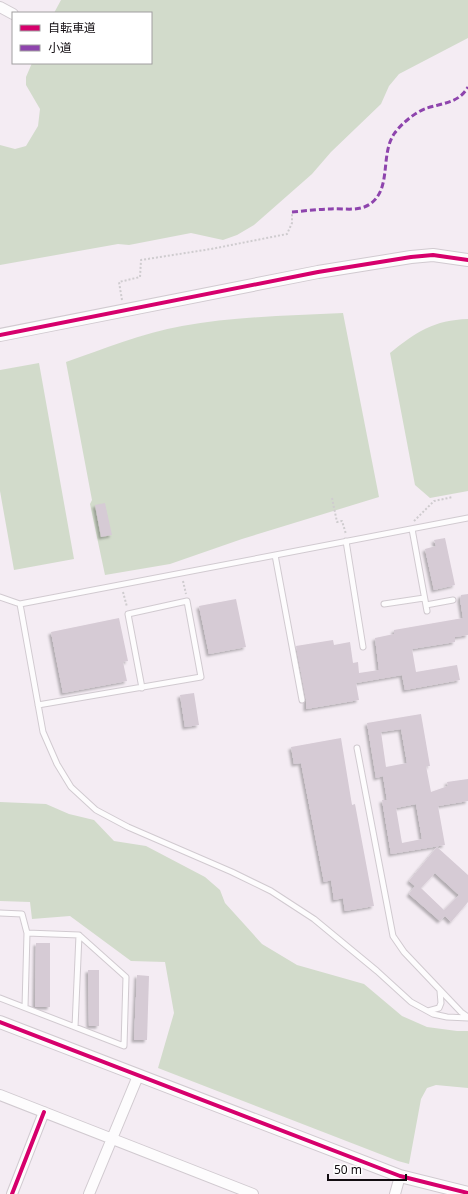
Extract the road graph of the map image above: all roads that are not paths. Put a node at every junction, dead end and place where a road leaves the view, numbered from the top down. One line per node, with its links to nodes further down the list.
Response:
1 (4, 0): 2 (street)
2 (0, 7): 3 (street)
3 (12, 13)
4 (468, 260): 5 (street)
5 (0, 335)
6 (468, 518): 7 (lane)
7 (412, 529): 8 (lane); 11 (lane)
8 (347, 541): 9 (lane); 17 (lane)
9 (275, 555): 13 (lane); 19 (lane)
10 (0, 597): 13 (lane)
11 (424, 598): 14 (lane); 15 (lane)
12 (453, 600): 15 (lane)
13 (20, 604): 20 (lane)
14 (384, 604)
15 (426, 605): 16 (lane)
16 (427, 612)
17 (363, 646)
18 (142, 688): 18 (lane); 20 (lane)
19 (302, 700)
20 (38, 705): 28 (lane)
21 (357, 748): 25 (lane)
22 (0, 913): 23 (lane)
23 (27, 933): 24 (lane); 27 (lane)
24 (79, 935): 31 (lane); 31 (lane)
25 (440, 990): 28 (lane); 29 (lane)
26 (0, 998): 27 (lane)
27 (25, 1007): 31 (lane)
28 (428, 1011): 29 (lane)
29 (468, 1018)
30 (0, 1022): 32 (street)
31 (75, 1027)
32 (138, 1076): 35 (street); 36 (street)
33 (0, 1094): 34 (street)
34 (44, 1112): 35 (street); 38 (street)
35 (111, 1138): 39 (street); 40 (street)
36 (400, 1176): 37 (street); 41 (street)
37 (468, 1193)
38 (12, 1194)
39 (89, 1194)
40 (253, 1194)
41 (395, 1194)

